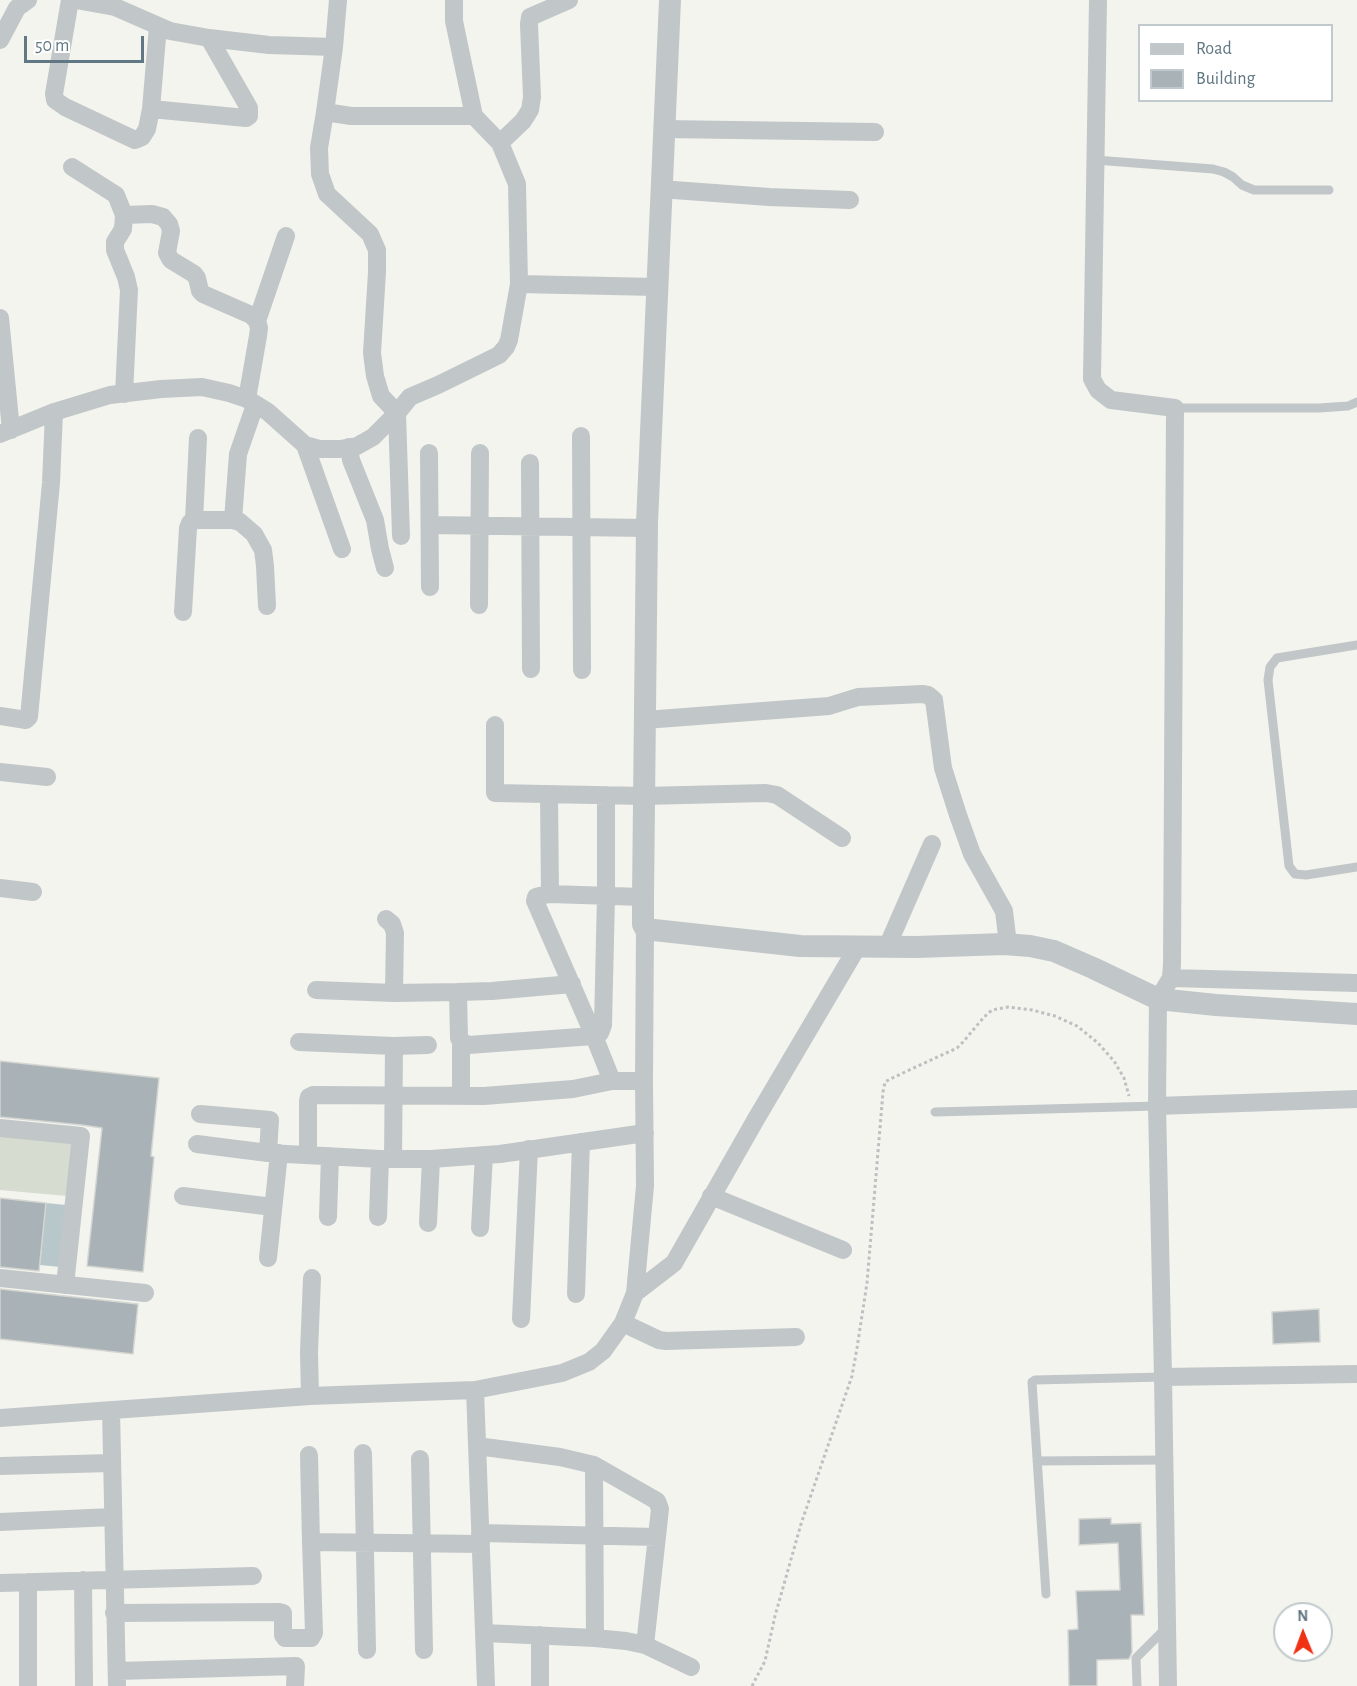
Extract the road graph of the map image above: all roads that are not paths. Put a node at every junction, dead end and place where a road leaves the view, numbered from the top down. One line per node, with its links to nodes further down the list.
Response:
1 (28, 0): 11 (street)
2 (70, 0): 13 (street)
3 (76, 0): 9 (street)
4 (338, 0): 12 (street)
5 (454, 0): 15 (street)
6 (569, 0): 18 (street)
7 (670, 0): 16 (street)
8 (1098, 0): 19 (street)
9 (158, 26): 10 (street); 13 (street)
10 (209, 38): 12 (street); 13 (street)
11 (0, 40)
12 (334, 48): 14 (street)
13 (151, 109)
14 (325, 112): 15 (street); 35 (street)
15 (474, 116): 18 (street)
16 (663, 129): 17 (street); 21 (street)
17 (875, 132)
18 (500, 143): 26 (street)
19 (1095, 160): 22 (lane); 33 (street)
20 (72, 167): 24 (street)
21 (660, 189): 23 (street); 27 (street)
22 (1329, 190)
23 (850, 200)
24 (124, 216): 29 (street); 30 (street)
25 (286, 236): 29 (street)
26 (519, 284): 27 (street); 35 (street)
27 (656, 287): 50 (street)
28 (0, 318): 36 (street)
29 (257, 321): 31 (street)
30 (124, 394): 31 (street); 34 (street)
31 (251, 402): 39 (street); 45 (street)
32 (1357, 402): 33 (lane)
33 (1175, 408): 82 (street)
34 (54, 412): 36 (street); 61 (street)
35 (398, 412): 40 (street); 51 (street)
36 (5, 432)
37 (581, 436): 49 (street)
38 (198, 438): 44 (street)
39 (305, 445): 40 (street); 52 (street)
40 (349, 447): 53 (street)
41 (429, 453): 46 (street)
42 (480, 453): 47 (street)
43 (530, 463): 48 (street)
44 (194, 520): 45 (street); 57 (street)
45 (233, 520): 56 (street)
46 (430, 525): 47 (street); 54 (street)
47 (480, 526): 48 (street); 55 (street)
48 (530, 526): 49 (street); 59 (street)
49 (581, 527): 50 (street); 60 (street)
50 (647, 528): 62 (street)
51 (401, 536)
52 (342, 549)
53 (385, 568)
54 (430, 587)
55 (479, 605)
56 (267, 606)
57 (183, 612)
58 (1357, 645): 71 (lane)
59 (531, 669)
60 (582, 670)
61 (0, 716)
62 (645, 720): 68 (street); 79 (street)
63 (495, 725): 66 (street)
64 (0, 772): 65 (street)
65 (47, 777)
66 (549, 795): 67 (street); 74 (street)
67 (606, 795): 68 (street); 75 (street)
68 (644, 796): 69 (street); 76 (street)
69 (842, 838)
70 (932, 844): 81 (street)
71 (1357, 867)
72 (0, 888): 73 (street)
73 (33, 892)
74 (550, 894): 75 (street); 84 (street)
75 (606, 896): 76 (street); 90 (street)
76 (643, 897): 78 (street)
77 (386, 918): 87 (street)
78 (645, 928): 80 (street); 96 (street)
79 (1008, 944): 81 (street); 88 (street)
80 (858, 946): 81 (street); 115 (street)
81 (887, 947)
82 (1171, 978): 83 (street); 88 (street)
83 (1357, 983)
84 (572, 984): 86 (street); 90 (street)
85 (316, 990): 87 (street)
86 (458, 992): 87 (street); 91 (street)
87 (394, 993)
88 (1158, 999): 89 (street); 100 (street)
89 (1357, 1014)
90 (594, 1036): 91 (street); 95 (street)
91 (461, 1041): 98 (street)
92 (299, 1042): 93 (street)
93 (394, 1046): 94 (street); 97 (street)
94 (428, 1046)
95 (612, 1081): 96 (street); 98 (street)
96 (644, 1081): 104 (street)
97 (394, 1096): 98 (street); 109 (street); 112 (street)
98 (461, 1096)
99 (1357, 1099): 100 (street)
100 (1157, 1106): 101 (lane); 133 (street)
101 (935, 1112)
102 (200, 1114): 108 (street)
103 (0, 1128): 125 (street)
104 (645, 1133): 105 (street); 127 (street)
105 (581, 1142): 107 (street); 128 (street)
106 (197, 1144): 108 (street)
107 (530, 1149): 110 (street); 129 (street)
108 (273, 1153): 109 (street); 116 (street)
109 (308, 1155): 111 (street)
110 (484, 1155): 113 (street); 120 (street)
111 (330, 1156): 112 (street); 117 (street)
112 (386, 1159): 113 (street); 118 (street)
113 (431, 1159): 119 (street)
114 (183, 1196): 116 (street)
115 (711, 1196): 121 (street); 127 (street)
116 (273, 1208): 122 (street)
117 (328, 1217)
118 (378, 1217)
119 (428, 1223)
120 (480, 1228)
121 (843, 1250)
122 (268, 1258)
123 (0, 1278): 125 (street)
124 (312, 1278): 135 (street)
125 (65, 1285): 126 (street)
126 (145, 1293)
127 (634, 1293): 130 (street)
128 (576, 1294)
129 (521, 1319)
130 (623, 1323): 131 (street); 134 (street)
131 (796, 1338)
132 (1357, 1374): 133 (street)
133 (1163, 1377): 142 (street); 143 (lane)
134 (475, 1390): 135 (street); 138 (street)
135 (310, 1396): 136 (street)
136 (111, 1410): 137 (street); 144 (street)
137 (0, 1418)
138 (477, 1446): 145 (street); 151 (street)
139 (363, 1453): 153 (street)
140 (309, 1455): 152 (street)
141 (420, 1459): 154 (street)
142 (1165, 1460): 143 (lane); 162 (street)
143 (1037, 1461): 160 (lane)
144 (111, 1463): 146 (street); 147 (street)
145 (594, 1465): 149 (street); 150 (street)
146 (0, 1466)
147 (112, 1517): 148 (street); 156 (street)
148 (0, 1522)
149 (594, 1536): 150 (street); 151 (street); 165 (street)
150 (657, 1537): 166 (street)
151 (481, 1538): 154 (street); 163 (street)
152 (311, 1542): 153 (street); 161 (street)
153 (365, 1543): 154 (street); 167 (street)
154 (422, 1543): 168 (street)
155 (253, 1576): 156 (street)
156 (114, 1579): 157 (street); 161 (street)
157 (83, 1580): 158 (street); 172 (street)
158 (28, 1582): 159 (street); 171 (street)
159 (0, 1583)
160 (1046, 1594)
161 (114, 1613): 170 (street)
162 (1167, 1627): 176 (lane); 177 (street)
163 (484, 1633): 164 (street); 174 (street)
164 (540, 1635): 165 (street); 175 (street)
165 (595, 1638): 166 (street)
166 (645, 1645): 169 (street)
167 (367, 1650)
168 (424, 1650)
169 (691, 1667)
170 (117, 1678): 173 (street)
171 (28, 1686)
172 (84, 1686)
173 (296, 1686)
174 (486, 1686)
175 (540, 1686)
176 (1137, 1686)
177 (1168, 1686)

